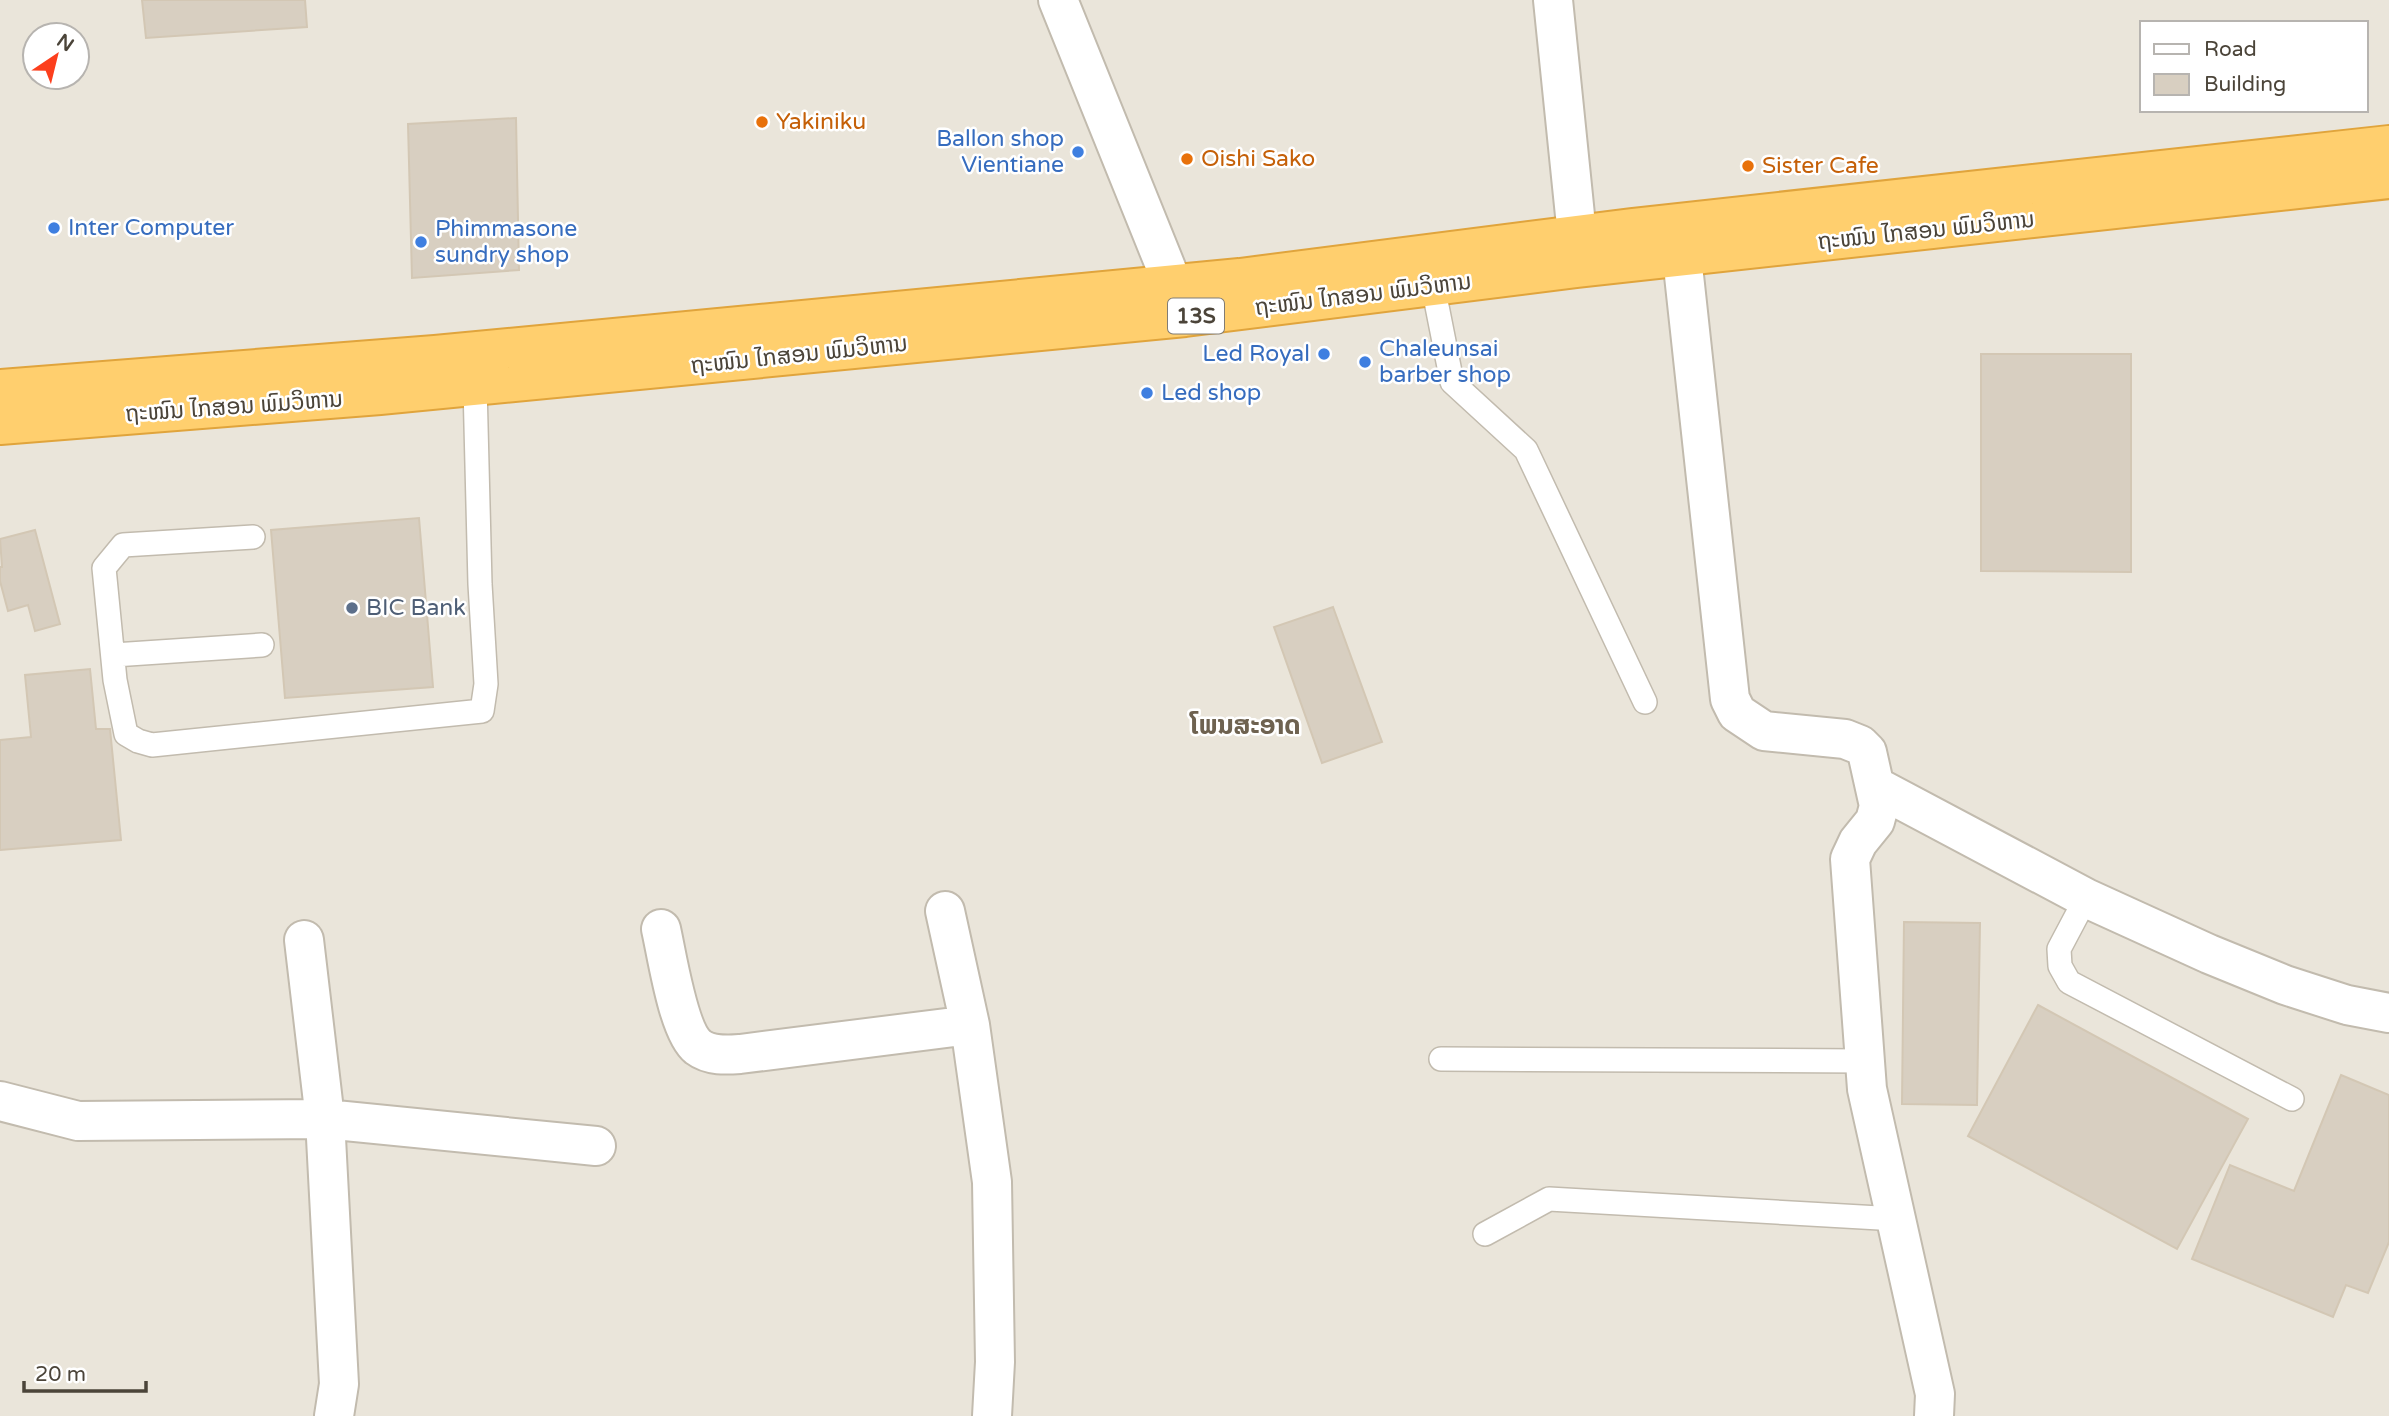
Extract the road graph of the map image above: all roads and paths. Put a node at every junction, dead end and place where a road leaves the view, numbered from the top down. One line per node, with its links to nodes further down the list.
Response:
1 (1058, 0): 7 (street)
2 (1553, 0): 5 (street)
3 (2389, 145): 5 (highway, ຖະໜົນ ໄກສອນ ພົມວິຫານ / 13S)
4 (2389, 179): 6 (highway, ຖະໜົນ ໄກສອນ ພົມວິຫານ / 13S)
5 (1577, 236): 7 (highway, ຖະໜົນ ໄກສອນ ພົມວິຫານ / 13S)
6 (1682, 257): 8 (highway, ຖະໜົນ ໄກສອນ ພົມວິຫານ / 13S); 15 (street)
7 (1172, 285): 10 (highway, ຖະໜົນ ໄກສອນ ພົມວິຫານ / 13S)
8 (1433, 286): 9 (highway, ຖະໜົນ ໄກສອນ ພົມວິຫານ / 13S); 14 (lane)
9 (475, 386): 10 (highway, ຖະໜົນ ໄກສອນ ພົມວິຫານ / 13S); 13 (lane)
10 (1, 421)
11 (253, 537): 13 (lane)
12 (262, 645): 13 (lane)
13 (114, 655)
14 (1645, 702)
15 (1875, 786): 16 (street); 23 (street)
16 (2086, 898): 20 (street); 24 (lane)
17 (945, 911): 21 (street)
18 (661, 929): 21 (street)
19 (304, 940): 26 (street)
20 (2389, 1013)
21 (970, 1025): 31 (street)
22 (1441, 1059): 23 (lane)
23 (1864, 1061): 28 (street)
24 (2292, 1099)
25 (0, 1101): 26 (street)
26 (325, 1119): 27 (street); 30 (street)
27 (596, 1146)
28 (1897, 1219): 29 (lane); 32 (street)
29 (1485, 1234)
30 (334, 1416)
31 (992, 1416)
32 (1934, 1416)

